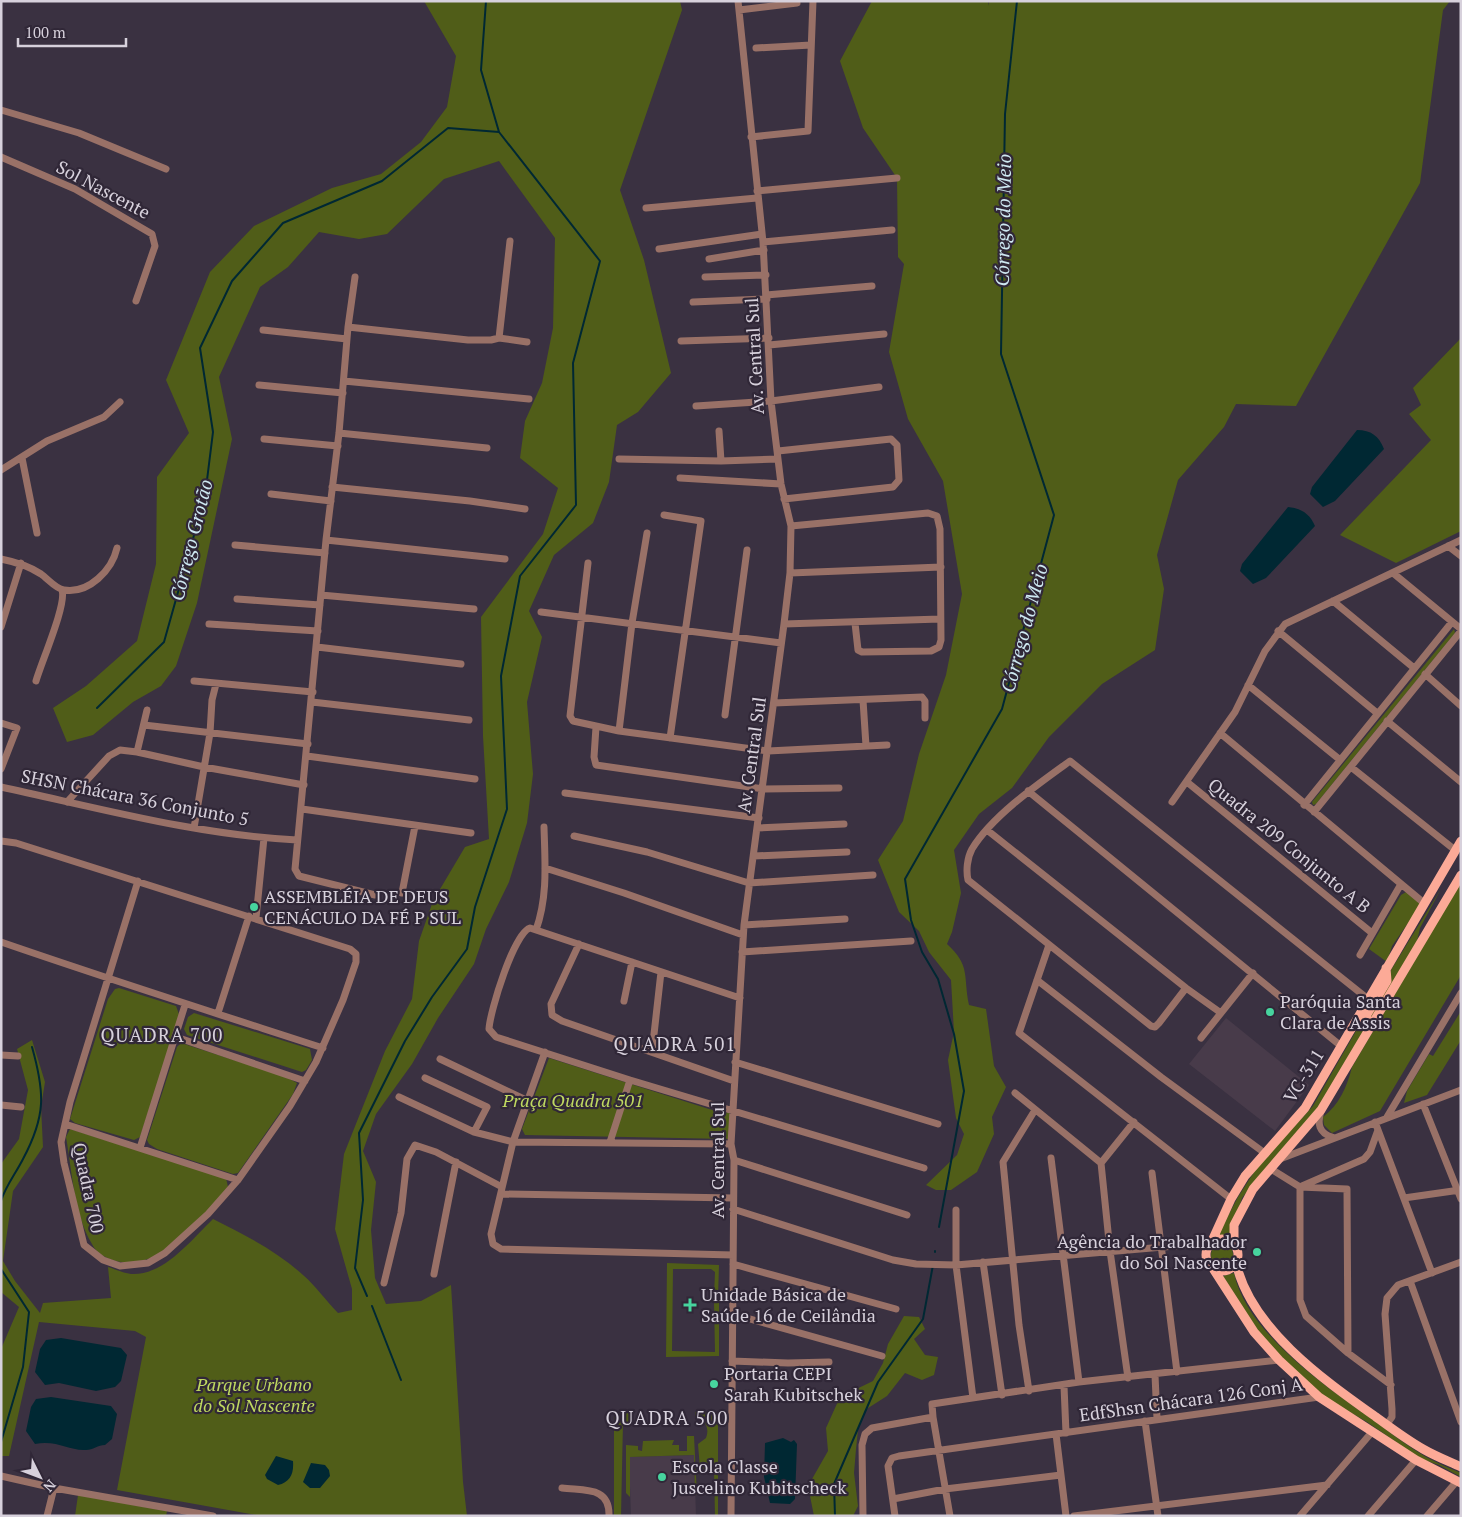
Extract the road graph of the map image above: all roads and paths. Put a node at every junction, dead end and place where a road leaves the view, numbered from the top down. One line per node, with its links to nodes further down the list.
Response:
1 (738, 1): 4 (street, Av. Central Sul)
2 (813, 1): 5 (street)
3 (797, 3): 4 (street)
4 (739, 10): 8 (street, Av. Central Sul)
5 (811, 45): 6 (street); 8 (street)
6 (756, 48)
7 (1, 110): 10 (street)
8 (752, 136): 12 (street, Av. Central Sul)
9 (1, 157): 26 (street, Sol Nascente)
10 (166, 169)
11 (897, 178): 12 (street)
12 (757, 194): 13 (street); 15 (street, Av. Central Sul)
13 (646, 208)
14 (892, 230): 17 (street)
15 (762, 234): 17 (street, Av. Central Sul); 18 (street)
16 (510, 241): 31 (street)
17 (763, 242): 19 (street, Av. Central Sul)
18 (659, 249)
19 (764, 250): 20 (street); 21 (street, Av. Central Sul)
20 (709, 259)
21 (766, 275): 23 (street); 25 (street, Av. Central Sul)
22 (355, 277): 28 (street)
23 (705, 277)
24 (872, 286): 25 (street)
25 (767, 297): 27 (street); 35 (street, Av. Central Sul)
26 (136, 301)
27 (693, 302)
28 (348, 327): 31 (street); 32 (street)
29 (263, 330): 32 (street)
30 (884, 334): 35 (street)
31 (498, 338): 34 (street)
32 (347, 339): 36 (street)
33 (681, 341): 35 (street)
34 (527, 342)
35 (769, 342): 41 (street, Av. Central Sul)
36 (344, 381): 39 (street); 40 (street)
37 (259, 385): 39 (street)
38 (879, 387): 41 (street)
39 (343, 394): 45 (street)
40 (529, 399)
41 (771, 401): 43 (street); 49 (street, Av. Central Sul)
42 (120, 402): 50 (street)
43 (696, 406)
44 (719, 431): 53 (street)
45 (339, 433): 47 (street); 48 (street)
46 (264, 439): 47 (street)
47 (338, 446): 57 (street)
48 (487, 448)
49 (778, 451): 52 (street, Av. Central Sul); 59 (street)
50 (22, 458): 54 (street); 64 (street)
51 (619, 459): 53 (street)
52 (778, 459): 53 (street); 56 (street, Av. Central Sul)
53 (721, 462)
54 (1, 470)
55 (680, 478): 56 (street)
56 (781, 484): 59 (street, Av. Central Sul)
57 (332, 488): 60 (street); 61 (street)
58 (271, 494): 60 (street)
59 (784, 499): 63 (street, Av. Central Sul)
60 (331, 501): 66 (street)
61 (525, 509)
62 (664, 516): 96 (street)
63 (791, 526): 78 (street); 79 (street, Av. Central Sul)
64 (38, 533)
65 (647, 533): 91 (street)
66 (326, 540): 72 (street); 75 (street)
67 (1461, 540): 69 (street)
68 (235, 545): 72 (street)
69 (1448, 546): 73 (street); 80 (street)
70 (118, 548): 81 (street)
71 (747, 550): 100 (street)
72 (325, 553): 82 (street)
73 (1461, 556)
74 (1, 558): 76 (street)
75 (506, 559)
76 (21, 563): 81 (street); 95 (street)
77 (588, 563): 88 (street)
78 (941, 567): 79 (street); 89 (street)
79 (790, 573): 94 (street, Av. Central Sul)
80 (1392, 573): 84 (street); 90 (street)
81 (62, 590): 106 (street)
82 (321, 595): 85 (street); 86 (street)
83 (237, 598): 85 (street)
84 (1333, 601): 99 (street); 104 (street)
85 (320, 605): 98 (street)
86 (474, 609)
87 (541, 612): 88 (street)
88 (580, 618): 91 (street); 123 (street)
89 (940, 619): 92 (street); 92 (street)
90 (1452, 622): 97 (street); 104 (street)
91 (632, 623): 96 (street); 124 (street)
92 (855, 623): 94 (street)
93 (209, 624): 98 (street)
94 (784, 624): 101 (street, Av. Central Sul)
95 (1, 627)
96 (684, 630): 100 (street); 127 (street)
97 (1461, 630): 105 (street)
98 (318, 631): 102 (street)
99 (1278, 631): 109 (street); 116 (street)
100 (736, 637): 101 (street); 117 (street)
101 (781, 643): 113 (street, Av. Central Sul)
102 (317, 647): 103 (street); 110 (street)
103 (462, 664)
104 (1414, 668): 116 (street)
105 (1425, 674): 114 (street); 120 (street)
106 (36, 681)
107 (194, 681): 108 (street)
108 (216, 684): 110 (street); 125 (street)
109 (1248, 685): 126 (street); 134 (street)
110 (312, 692): 112 (street)
111 (863, 700): 113 (street); 118 (street); 130 (street)
112 (312, 702): 119 (street); 128 (street)
113 (774, 703): 131 (street, Av. Central Sul)
114 (1461, 706)
115 (147, 710): 122 (street)
116 (1377, 713): 134 (street)
117 (725, 715)
118 (925, 718)
119 (469, 720)
120 (1387, 721): 136 (street); 140 (street)
121 (1, 723): 137 (street)
122 (144, 725): 125 (street); 132 (street)
123 (596, 727): 124 (street); 144 (street)
124 (618, 731): 127 (street)
125 (210, 732): 128 (street); 135 (street)
126 (1220, 733): 139 (street); 149 (street)
127 (670, 738): 131 (street)
128 (308, 744): 133 (street)
129 (887, 745): 130 (street)
130 (866, 746): 131 (street)
131 (768, 750): 144 (street, Av. Central Sul)
132 (136, 752): 135 (street); 147 (street)
133 (307, 756): 138 (street); 141 (street)
134 (1339, 759): 149 (street)
135 (204, 767): 141 (street); 156 (street)
136 (1351, 767): 151 (street); 165 (street)
137 (1, 769)
138 (475, 779)
139 (1187, 782): 148 (street); 182 (street, Quadra 209 Conjunto A B)
140 (1461, 782)
141 (304, 785): 150 (street)
142 (1, 787): 147 (street, SHSN Chácara 36 Conjunto 5)
143 (838, 788): 144 (street)
144 (764, 789): 152 (street, Av. Central Sul)
145 (1028, 792): 158 (street); 194 (street); 200 (street)
146 (565, 793): 152 (street)
147 (67, 802): 156 (street, SHSN Chácara 36 Conjunto 5)
148 (1172, 802)
149 (1304, 804): 151 (street)
150 (302, 809): 154 (street); 162 (street)
151 (1314, 812): 173 (street)
152 (759, 818): 157 (street, Av. Central Sul)
153 (844, 824): 157 (street)
154 (415, 826): 159 (street); 175 (street)
155 (544, 827): 168 (street)
156 (194, 828): 161 (street, SHSN Chácara 36 Conjunto 5)
157 (757, 828): 167 (street, Av. Central Sul)
158 (988, 830): 188 (street); 197 (street)
159 (471, 833)
160 (574, 836): 172 (street)
161 (264, 838): 162 (street, SHSN Chácara 36 Conjunto 5); 178 (street)
162 (297, 840): 176 (street)
163 (1, 841): 171 (street)
164 (1461, 841): 165 (main road, VC-311)
165 (1455, 850): 174 (main road, VC-311)
166 (847, 852): 167 (street)
167 (754, 856): 172 (street, Av. Central Sul)
168 (545, 868): 181 (street); 184 (street)
169 (873, 875): 172 (street)
170 (1461, 875): 183 (main road, VC-311)
171 (138, 881): 178 (street); 195 (street, Quadra 700)
172 (749, 883): 180 (street, Av. Central Sul)
173 (1401, 884): 177 (street); 182 (street)
174 (1434, 888): 177 (main road, VC-311); 183 (main road)
175 (402, 893)
176 (375, 895)
177 (1424, 903): 192 (main road, VC-311)
178 (252, 917): 203 (street); 209 (street, Quadra 700)
179 (845, 918): 180 (street)
180 (744, 925): 184 (street, Av. Central Sul)
181 (536, 930): 187 (street); 210 (street)
182 (1372, 933): 190 (street)
183 (1426, 934): 205 (main road, VC-311)
184 (743, 936): 189 (street, Av. Central Sul)
185 (910, 941): 189 (street)
186 (1, 942): 195 (street)
187 (578, 944): 191 (street); 211 (street)
188 (1049, 945): 196 (street); 197 (street)
189 (742, 952): 199 (street, Av. Central Sul)
190 (1360, 955)
191 (632, 962): 193 (street); 201 (street)
192 (1386, 968): 200 (main road, VC-311); 205 (main road)
193 (661, 972): 199 (street); 211 (street)
194 (1252, 973): 204 (street); 208 (street)
195 (108, 979): 202 (street); 233 (street, Quadra 700)
196 (1037, 980): 231 (street); 242 (street)
197 (1186, 988): 204 (street)
198 (1461, 993): 230 (street)
199 (740, 998): 215 (street, Av. Central Sul)
200 (1368, 999): 208 (main road, VC-311)
201 (624, 1001)
202 (185, 1004): 203 (street); 206 (street)
203 (218, 1013): 209 (street)
204 (1221, 1013): 207 (street)
205 (1374, 1021): 228 (main road, VC-311)
206 (176, 1037): 218 (street); 241 (street)
207 (1201, 1038)
208 (1341, 1046): 242 (main road, VC-311)
209 (323, 1048): 218 (street, Quadra 700)
210 (545, 1052): 217 (street); 223 (street)
211 (652, 1052): 219 (street)
212 (1, 1055): 213 (street)
213 (18, 1056)
214 (440, 1059): 223 (street)
215 (735, 1062): 219 (street, Av. Central Sul); 234 (street)
216 (425, 1078): 236 (street)
217 (630, 1080): 229 (street); 239 (street)
218 (305, 1081): 251 (street, Quadra 700)
219 (734, 1081): 229 (street, Av. Central Sul)
220 (1461, 1090): 224 (street)
221 (1015, 1093): 227 (street)
222 (399, 1097): 236 (street)
223 (526, 1100): 238 (street)
224 (1423, 1104): 230 (street); 254 (street)
225 (1, 1105): 226 (street)
226 (21, 1107)
227 (1035, 1110): 247 (street); 268 (street)
228 (1321, 1110): 237 (street); 244 (main road, VC-311)
229 (734, 1111): 240 (street, Av. Central Sul); 248 (street)
230 (1387, 1117): 232 (street)
231 (1134, 1122): 247 (street); 257 (street)
232 (1375, 1122): 235 (street); 237 (street)
233 (65, 1124): 241 (street, Quadra 700); 251 (street, Quadra 700)
234 (938, 1124)
235 (1378, 1130): 252 (street); 256 (street)
236 (474, 1132): 238 (street)
237 (1333, 1137): 244 (street)
238 (513, 1142): 239 (street); 253 (street)
239 (610, 1142): 240 (street)
240 (731, 1144): 245 (street, Av. Central Sul)
241 (140, 1148): 251 (street, Quadra 700)
242 (1266, 1154): 257 (main road, VC-311)
243 (1051, 1158): 267 (street)
244 (1280, 1159): 249 (main road, VC-311)
245 (734, 1160): 255 (street, Av. Central Sul); 261 (street)
246 (456, 1162): 253 (street); 277 (street); 279 (street)
247 (1101, 1163): 265 (street)
248 (924, 1168)
249 (1271, 1169): 252 (street); 262 (main road, VC-311)
250 (1152, 1173): 263 (street)
251 (238, 1180)
252 (1300, 1187): 282 (street); 282 (street)
253 (501, 1190): 255 (street); 266 (street)
254 (1459, 1190): 256 (street); 258 (street)
255 (733, 1198): 259 (street, Av. Central Sul)
256 (1404, 1198): 276 (street)
257 (1231, 1199): 264 (main road, VC-311)
258 (1461, 1199)
259 (733, 1209): 266 (street, Av. Central Sul); 273 (street)
260 (956, 1210): 273 (street)
261 (907, 1215)
262 (1234, 1244): 264 (main road); 271 (main road)
263 (1160, 1246): 264 (street); 265 (street); 287 (street)
264 (1209, 1246): 274 (main road)
265 (1110, 1251): 267 (street); 289 (street)
266 (733, 1254): 272 (street, Av. Central Sul)
267 (1064, 1255): 268 (street); 290 (street)
268 (1013, 1260): 269 (street); 293 (street)
269 (983, 1262): 273 (street); 294 (street)
270 (1459, 1262): 275 (street); 276 (street)
271 (1236, 1263): 274 (main road); 301 (main road)
272 (733, 1264): 280 (street); 281 (street, Av. Central Sul)
273 (956, 1265): 296 (street)
274 (1214, 1270): 284 (main road)
275 (1461, 1270)
276 (1432, 1272): 278 (street)
277 (434, 1274)
278 (1410, 1280): 291 (street); 300 (street)
279 (384, 1283)
280 (896, 1308)
281 (732, 1314): 283 (street); 285 (street, Av. Central Sul)
282 (1348, 1353): 291 (street)
283 (882, 1356)
284 (1279, 1360): 287 (street); 295 (main road)
285 (732, 1361): 286 (street); 320 (street, Av. Central Sul)
286 (830, 1362)
287 (1177, 1372): 288 (street)
288 (1155, 1375): 289 (street); 298 (street)
289 (1128, 1378): 290 (street)
290 (1079, 1382): 292 (street)
291 (1391, 1385): 301 (street)
292 (1064, 1386): 293 (street); 303 (street)
293 (1029, 1391): 294 (street)
294 (1002, 1395): 296 (street)
295 (1319, 1397): 298 (street, EdfShsn Chácara 126 Conj A); 302 (main road)
296 (973, 1398): 297 (street)
297 (932, 1417): 305 (street); 321 (street)
298 (1157, 1419): 299 (street, EdfShsn Chácara 126 Conj A)
299 (1145, 1421): 303 (street, EdfShsn Chácara 126 Conj A); 316 (street)
300 (1461, 1422)
301 (1387, 1424): 307 (main road)
302 (1372, 1432): 306 (main road); 311 (street)
303 (1066, 1433): 304 (street, EdfShsn Chácara 126 Conj A)
304 (1056, 1434): 305 (street, EdfShsn Chácara 126 Conj A); 308 (street)
305 (938, 1450): 314 (street); 315 (street, EdfShsn Chácara 126 Conj A)
306 (1416, 1460): 310 (main road); 328 (street)
307 (1461, 1467)
308 (1061, 1474): 314 (street); 324 (street)
309 (1, 1476): 312 (street)
310 (1459, 1482): 329 (street)
311 (1327, 1485): 316 (street); 327 (street)
312 (54, 1488): 317 (street); 318 (street)
313 (562, 1488): 319 (street)
314 (945, 1489): 315 (street); 323 (street)
315 (893, 1499): 322 (street)
316 (1157, 1504): 325 (street); 326 (street)
317 (47, 1516)
318 (213, 1516)
319 (609, 1516)
320 (731, 1516)
321 (862, 1516)
322 (895, 1516)
323 (950, 1516)
324 (1066, 1516)
325 (1074, 1516)
326 (1158, 1516)
327 (1300, 1516)
328 (1368, 1516)
329 (1427, 1516)

